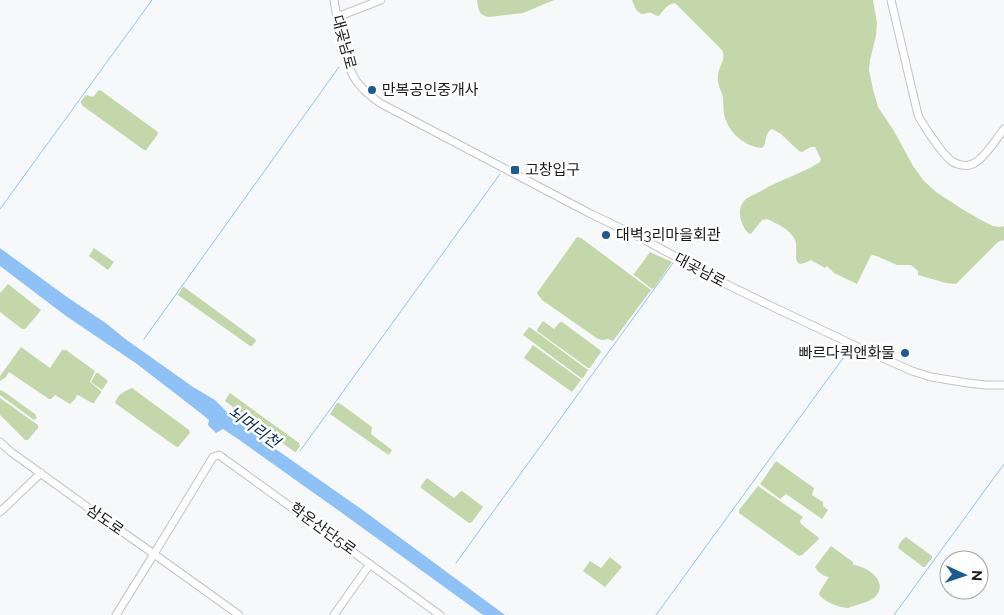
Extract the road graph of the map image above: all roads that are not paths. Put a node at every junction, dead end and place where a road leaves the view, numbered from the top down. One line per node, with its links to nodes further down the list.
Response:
1 (334, 0): 4 (street, 대곶남로)
2 (381, 0): 4 (street)
3 (891, 0): 5 (street)
4 (337, 17): 6 (street, 대곶남로)
5 (1004, 129)
6 (1004, 385)
7 (0, 442): 8 (street, 삼도로)
8 (41, 473): 9 (street); 10 (street, 삼도로)
9 (0, 512)
10 (154, 554): 11 (street, 학운산단5로); 12 (street); 13 (street, 삼도로)
11 (370, 564): 14 (street); 15 (street, 학운산단5로)
12 (116, 615)
13 (239, 615)
14 (334, 615)
15 (440, 615)

